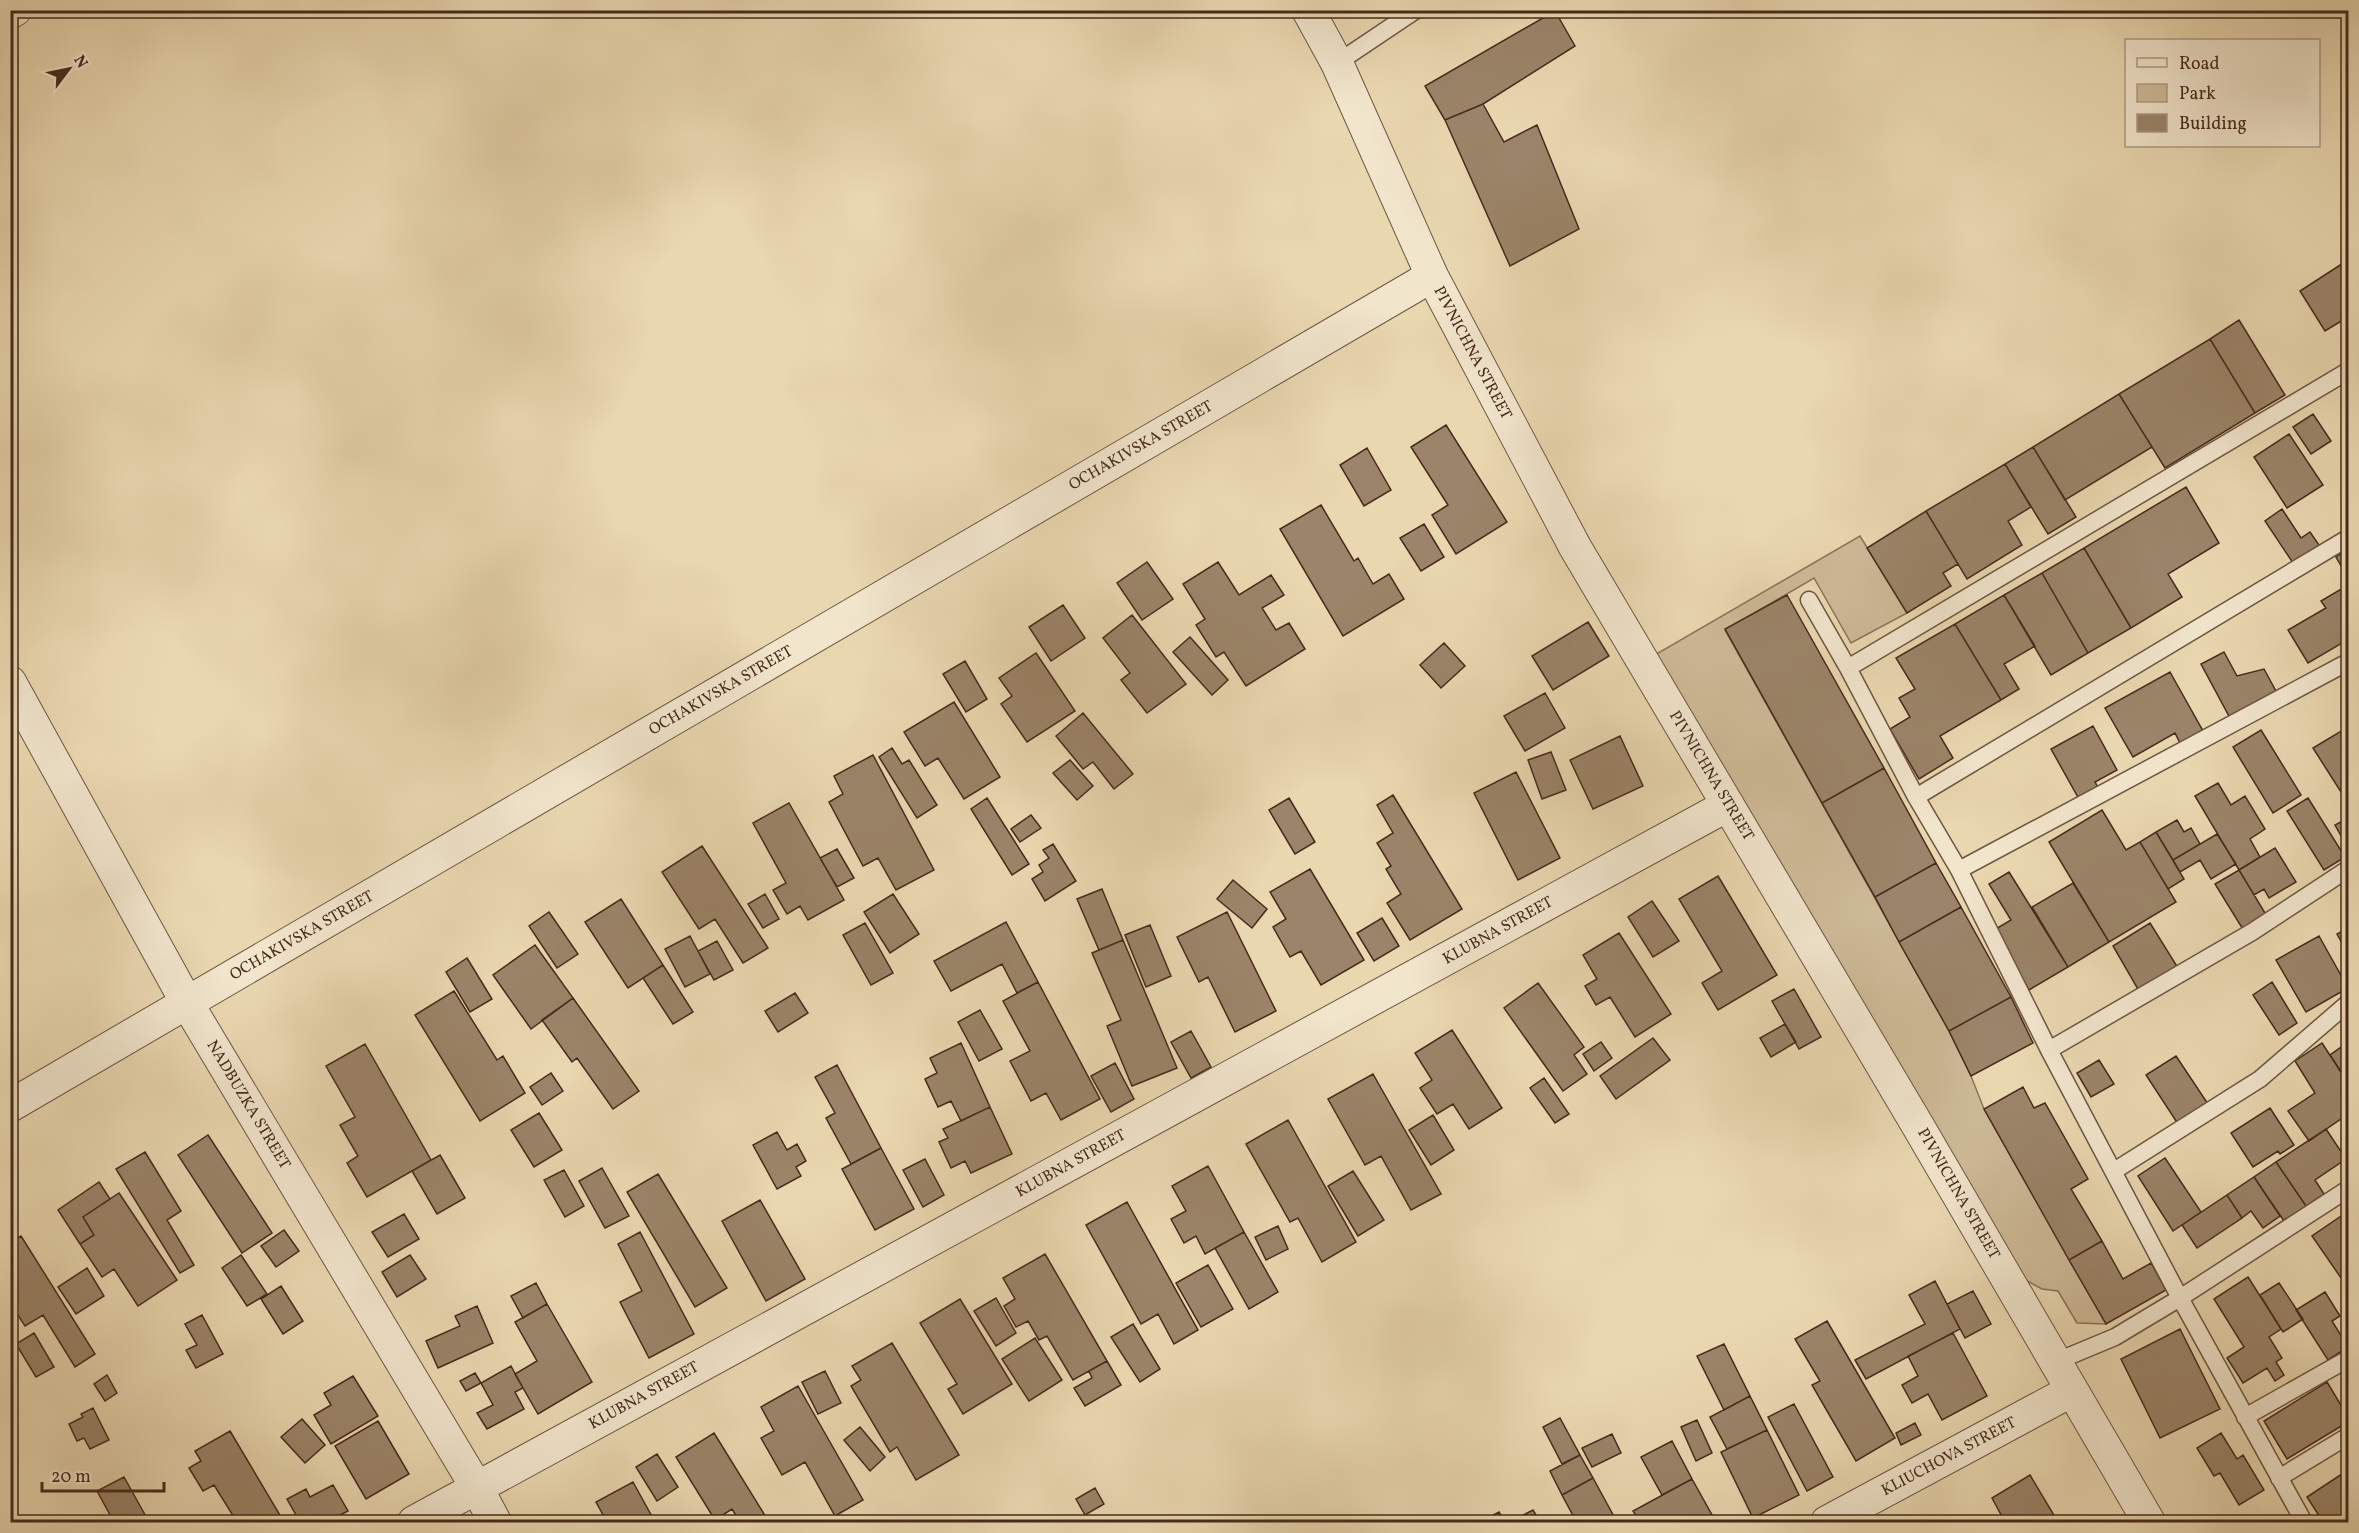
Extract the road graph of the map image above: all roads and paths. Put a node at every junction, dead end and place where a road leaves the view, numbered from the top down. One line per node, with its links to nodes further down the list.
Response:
1 (15, 10): 4 (street)
2 (1308, 10): 5 (street, PIVNICHNA STREET)
3 (1416, 10): 5 (lane)
4 (10, 13)
5 (1337, 63): 6 (street, PIVNICHNA STREET)
6 (1432, 276): 14 (street, PIVNICHNA STREET); 17 (street, OCHAKIVSKA STREET)
7 (2349, 371): 11 (lane)
8 (2349, 538): 13 (lane)
9 (1809, 600): 11 (lane)
10 (2349, 662): 16 (lane)
11 (1848, 668): 13 (lane)
12 (10, 682): 17 (street, NADBUZKA STREET)
13 (1916, 797): 16 (lane)
14 (1728, 805): 25 (street, PIVNICHNA STREET); 30 (street, KLUBNA STREET)
15 (2349, 869): 19 (lane)
16 (1959, 870): 19 (lane)
17 (187, 1003): 20 (street, OCHAKIVSKA STREET); 30 (street, NADBUZKA STREET)
18 (2349, 1003): 21 (lane)
19 (2049, 1050): 21 (lane)
20 (10, 1106)
21 (2114, 1171): 23 (lane)
22 (2349, 1189): 23 (lane)
23 (2180, 1298): 25 (lane); 27 (lane)
24 (2349, 1359): 27 (lane)
25 (2055, 1362): 26 (street, PIVNICHNA STREET)
26 (2071, 1391): 33 (street, KLIUCHOVA STREET); 34 (street, PIVNICHNA STREET)
27 (2245, 1417): 29 (lane)
28 (2349, 1436): 29 (lane)
29 (2279, 1478): 35 (lane)
30 (477, 1488): 31 (street, KLUBNA STREET); 32 (street, NADBUZKA STREET)
31 (414, 1522)
32 (495, 1522)
33 (1827, 1522)
34 (2149, 1522)
35 (2304, 1522)

